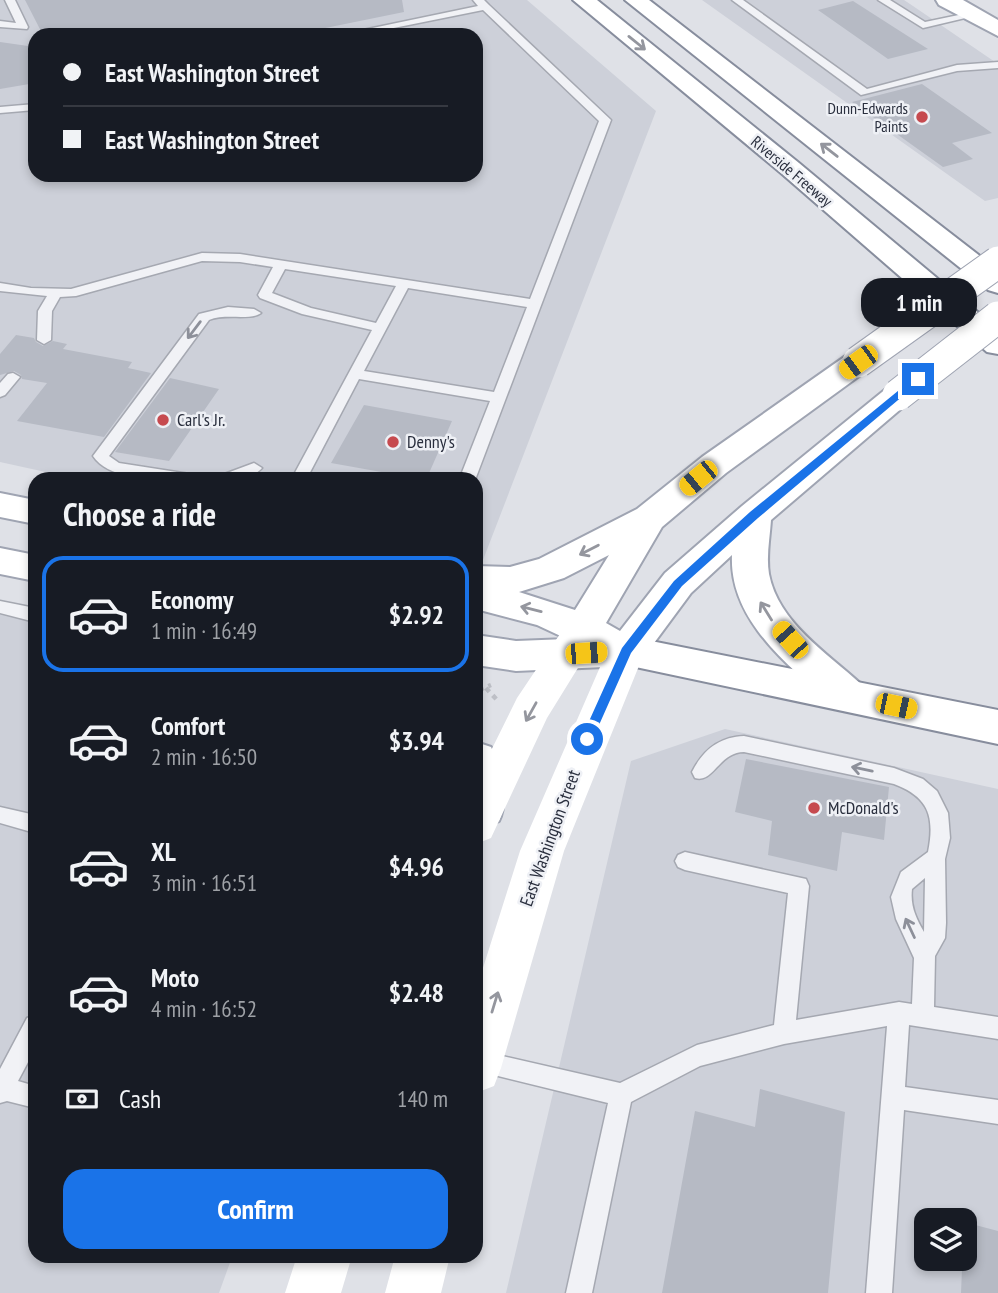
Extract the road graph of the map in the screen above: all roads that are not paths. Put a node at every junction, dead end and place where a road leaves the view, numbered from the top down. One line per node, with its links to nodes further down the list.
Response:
1 (10, 0): 9 (lane)
2 (584, 0): 15 (main road, Riverside Freeway, one-way to 15)
3 (636, 0): 16 (main road, one-way to 3)
4 (737, 0): 12 (lane)
5 (883, 0): 8 (lane)
6 (947, 0): 8 (main road)
7 (482, 4): 10 (lane); 24 (lane)
8 (973, 15): 11 (main road)
9 (0, 24)
10 (375, 28)
11 (998, 29)
12 (998, 65)
13 (28, 108): 14 (lane)
14 (0, 110)
15 (790, 169): 29 (main road, Riverside Freeway); 30 (main road)
16 (869, 182): 19 (main road); 21 (main road)
17 (998, 262): 43 (main road, bridge)
18 (281, 263): 20 (lane); 23 (lane); 27 (lane)
19 (998, 269)
20 (404, 283): 24 (lane); 27 (lane)
21 (998, 284)
22 (0, 287): 23 (lane)
23 (56, 293): 28 (lane)
24 (535, 304): 34 (lane)
25 (254, 313): 36 (lane, one-way to 36)
26 (998, 317): 42 (main road, East Washington Street, bridge)
27 (379, 328): 31 (lane)
28 (44, 340)
29 (998, 345)
30 (998, 372)
31 (355, 374): 34 (lane); 38 (lane)
32 (13, 377): 33 (lane)
33 (0, 393)
34 (499, 398): 39 (lane)
35 (254, 468): 37 (lane)
36 (143, 472)
37 (244, 472)
38 (302, 472)
39 (470, 472)
40 (0, 505): 41 (main road)
41 (28, 511)
42 (754, 515): 52 (main road, East Washington Street); 53 (main road, one-way to 42)
43 (649, 519): 46 (main road, one-way to 46); 50 (main road)
44 (0, 561): 45 (main road)
45 (28, 567)
46 (483, 580)
47 (483, 597): 50 (main road, one-way to 47)
48 (0, 607): 49 (lane)
49 (28, 613)
50 (575, 642): 51 (main road); 52 (main road); 56 (main road, one-way to 56)
51 (483, 651)
52 (626, 651): 53 (main road); 67 (main road, East Washington Street, one-way to 52)
53 (847, 695): 54 (main road)
54 (998, 727)
55 (702, 772): 59 (lane, one-way to 55)
56 (483, 810)
57 (0, 815): 58 (lane)
58 (28, 822)
59 (935, 858): 61 (lane); 61 (lane, one-way to 59)
60 (685, 861): 65 (lane)
61 (924, 954): 63 (lane)
62 (899, 1013): 63 (lane); 65 (lane); 72 (lane)
63 (922, 1016): 64 (lane)
64 (998, 1028)
65 (783, 1033): 70 (lane)
66 (28, 1039): 69 (lane)
67 (483, 1044)
68 (483, 1065): 70 (lane)
69 (1, 1090): 71 (lane)
70 (621, 1095): 78 (lane)
71 (28, 1096)
72 (892, 1097): 73 (lane); 79 (lane)
73 (998, 1112)
74 (323, 1263): 76 (main road)
75 (421, 1263): 77 (main road)
76 (313, 1293)
77 (413, 1293)
78 (579, 1293)
79 (879, 1293)

